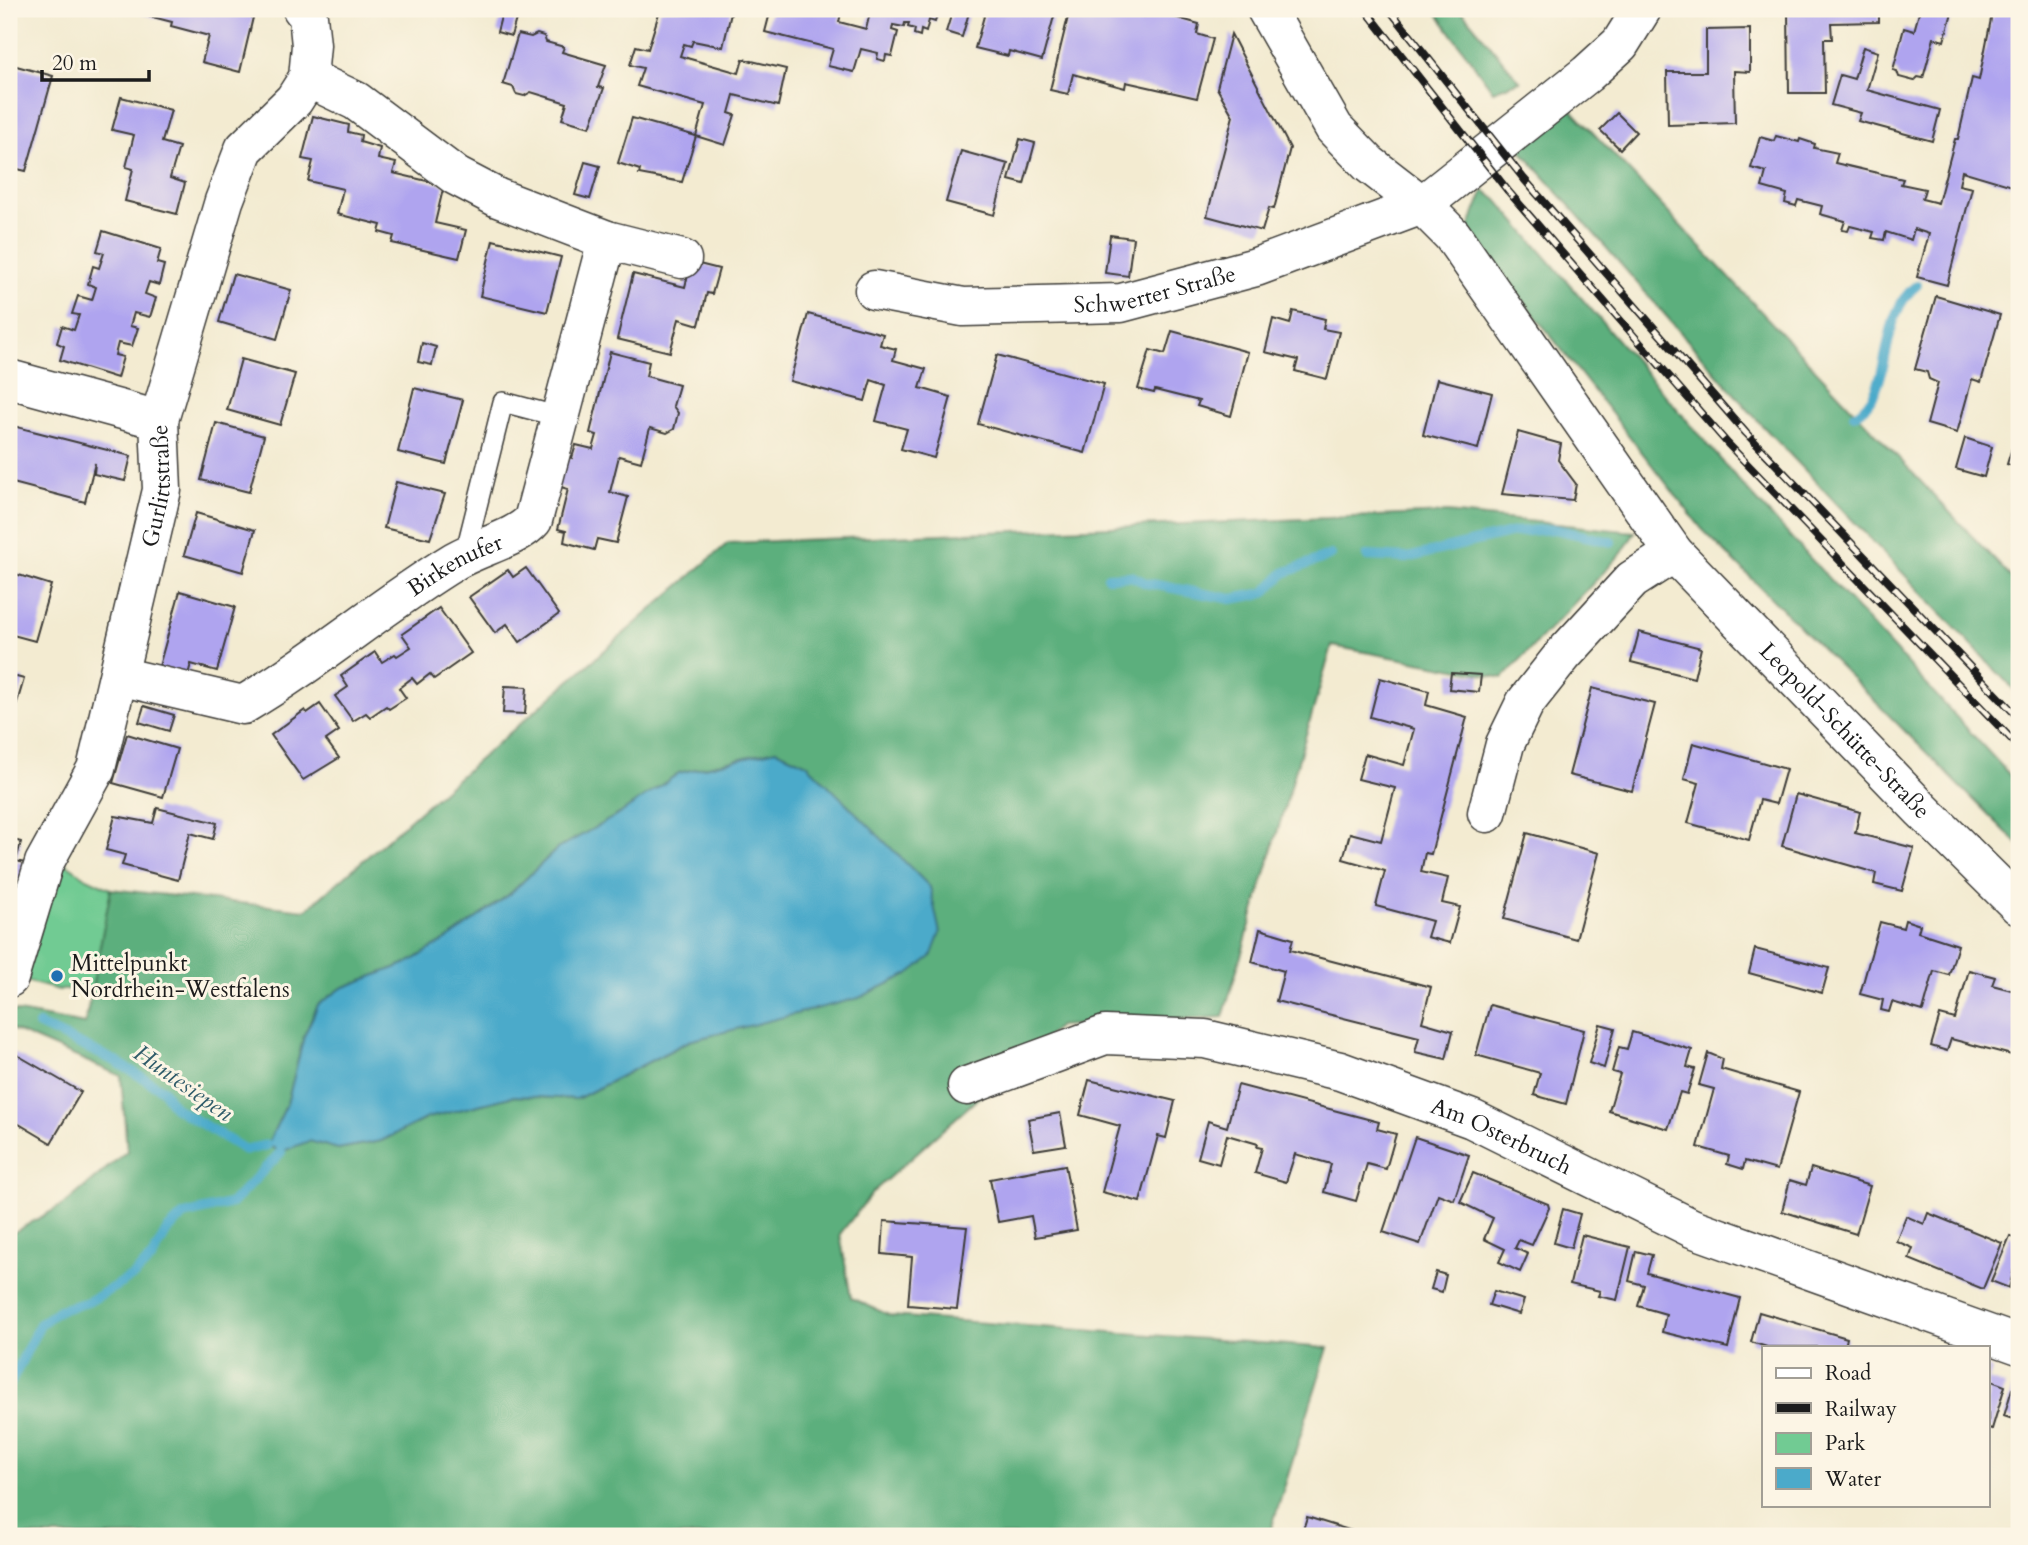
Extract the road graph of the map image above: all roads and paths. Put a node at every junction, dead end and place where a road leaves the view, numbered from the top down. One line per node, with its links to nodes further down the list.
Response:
1 (302, 9): 4 (street)
2 (1266, 9): 5 (street)
3 (1642, 9): 5 (street, Schwerter Straße)
4 (308, 78): 6 (street); 11 (street, Gurlittstraße)
5 (1422, 205): 8 (street, Schwerter Straße); 12 (street, Leopold-Schütte-Straße)
6 (607, 240): 7 (street); 10 (street, Birkenufer)
7 (682, 259)
8 (874, 290)
9 (9, 379): 11 (street)
10 (560, 417): 13 (street, Birkenufer); 13 (lane)
11 (159, 420): 14 (street, Gurlittstraße)
12 (1674, 553): 15 (street); 16 (street, Leopold-Schütte-Straße)
13 (465, 554): 14 (street, Birkenufer)
14 (119, 676): 17 (street, Gurlittstraße)
15 (1487, 813)
16 (2019, 906)
17 (9, 978)
18 (967, 1086): 19 (street, Am Osterbruch)
19 (2019, 1345)

